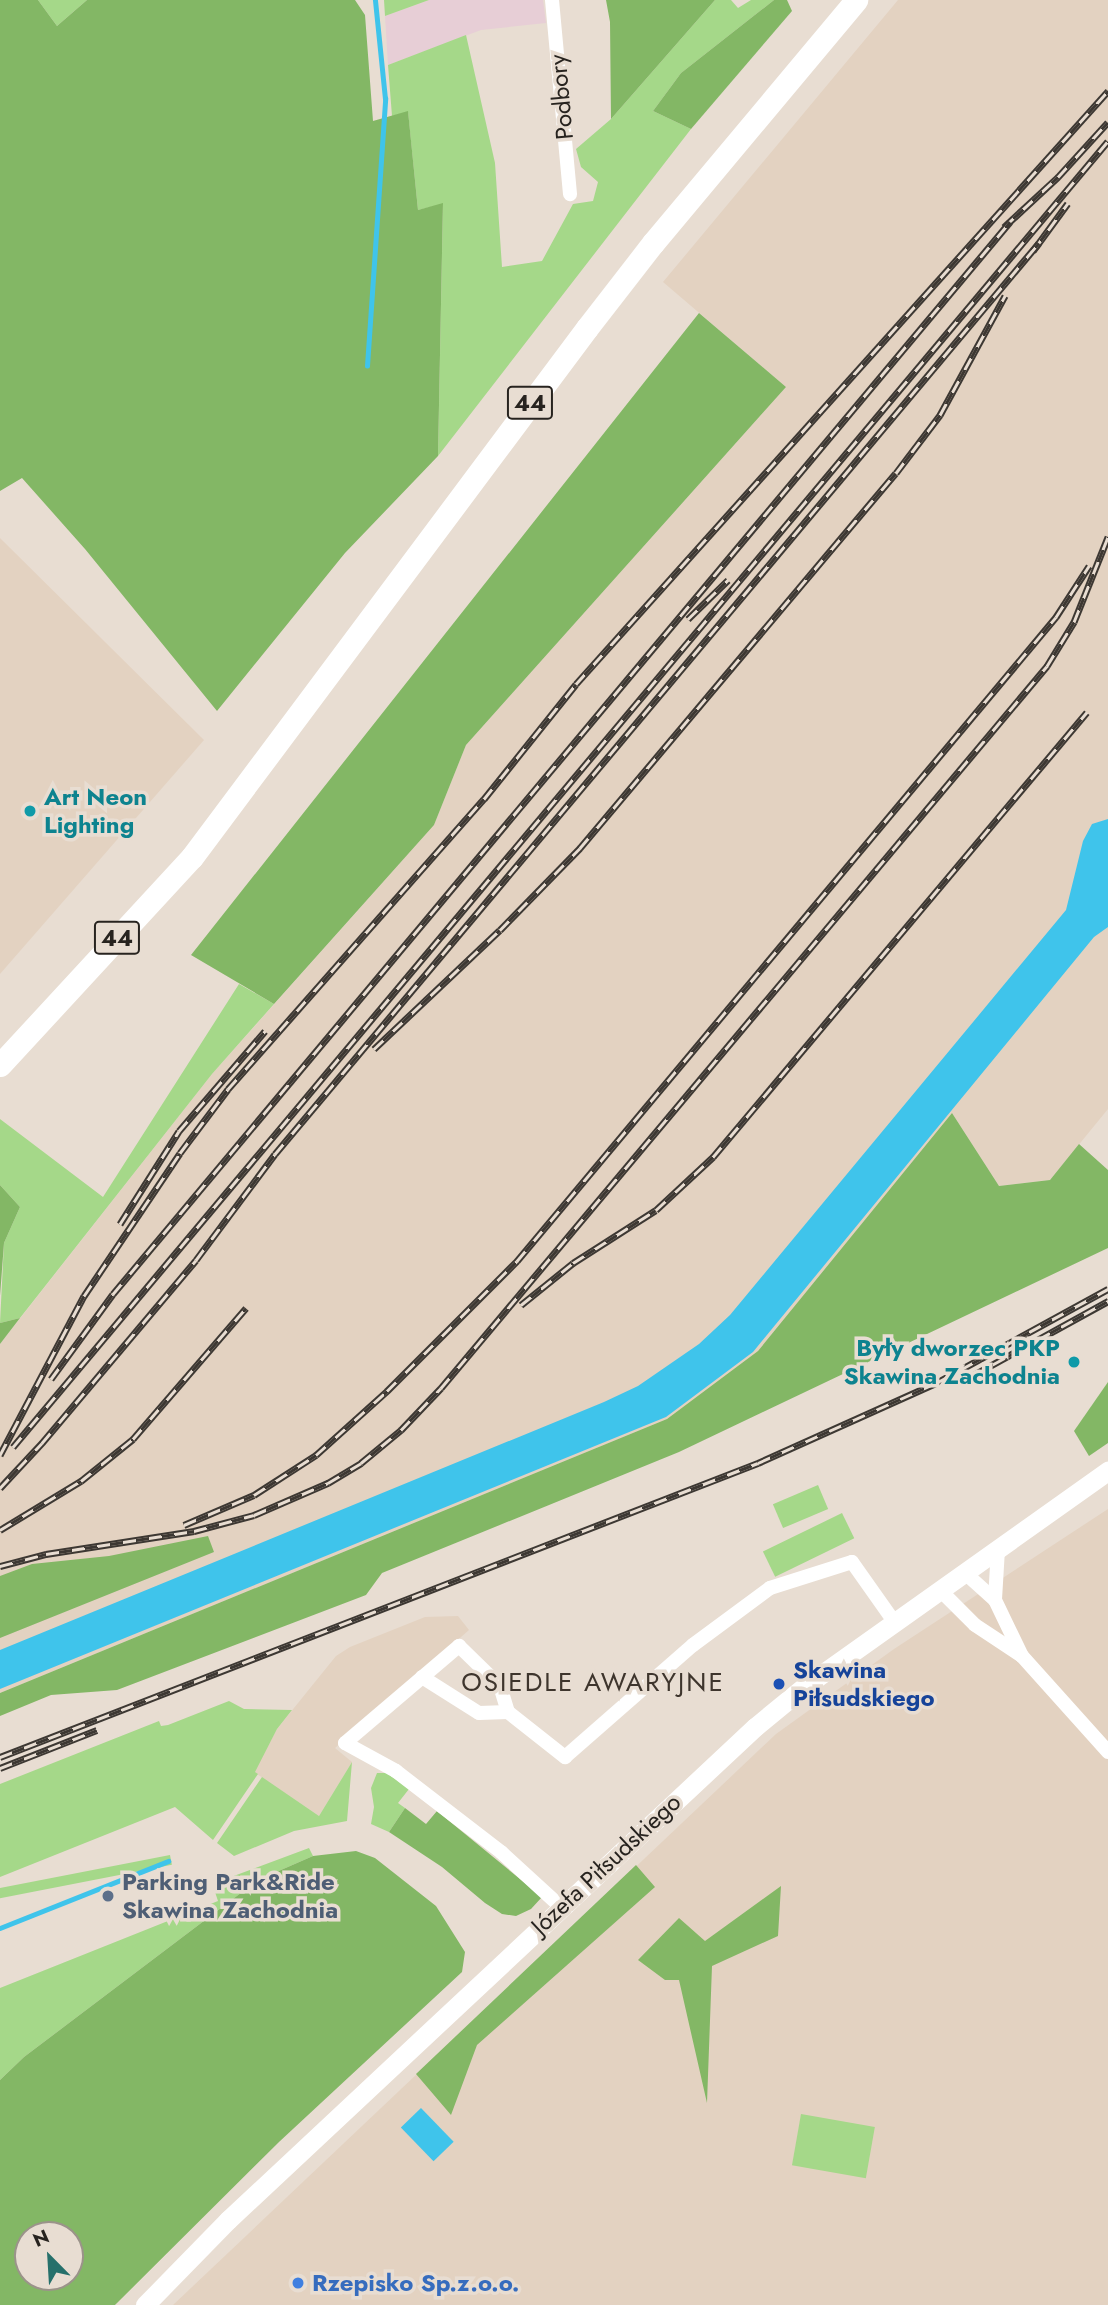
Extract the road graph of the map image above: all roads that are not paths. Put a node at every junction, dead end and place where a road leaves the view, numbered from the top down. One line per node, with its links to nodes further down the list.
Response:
1 (552, 0): 3 (street, Podbory)
2 (856, 0): 4 (main road, 44)
3 (570, 194)
4 (3, 1056)
5 (1108, 1471): 6 (main road, Józefa Piłsudskiego)
6 (998, 1549): 7 (main road, Józefa Piłsudskiego); 9 (street)
7 (965, 1573): 8 (main road, Józefa Piłsudskiego); 9 (street)
8 (940, 1590): 10 (main road, Józefa Piłsudskiego); 11 (street)
9 (995, 1600): 11 (street)
10 (895, 1623): 13 (street); 15 (main road, Józefa Piłsudskiego)
11 (1022, 1656): 14 (street)
12 (422, 1677): 13 (street); 13 (street); 15 (street)
13 (508, 1712)
14 (1108, 1752)
15 (561, 1906): 16 (main road, Józefa Piłsudskiego)
16 (145, 2305)

